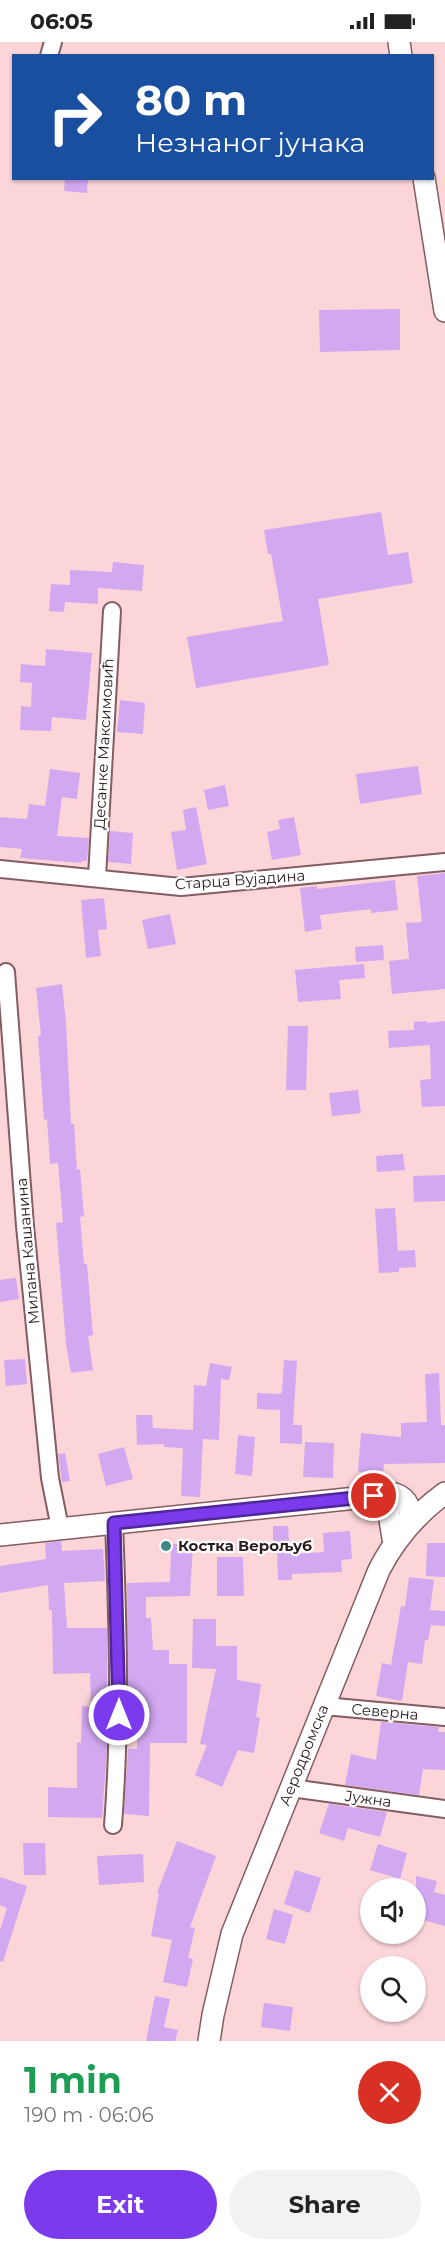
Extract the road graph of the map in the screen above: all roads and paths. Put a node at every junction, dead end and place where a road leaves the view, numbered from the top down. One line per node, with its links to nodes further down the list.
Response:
1 (424, 180): 2 (street)
2 (445, 311)
3 (112, 611): 6 (street, Десанке Максимовић)
4 (445, 862): 6 (street, Старца Вујадина)
5 (0, 869): 6 (street, Старца Вујадина)
6 (97, 878)
7 (6, 972): 12 (street, Милана Кашанина)
8 (445, 1489): 9 (street)
9 (384, 1498): 10 (street); 11 (street); 14 (street)
10 (424, 1508): 14 (street, Аеродромска)
11 (114, 1523): 12 (street); 19 (street)
12 (60, 1528): 13 (street)
13 (0, 1535)
14 (394, 1544): 15 (street, Аеродромска)
15 (324, 1706): 16 (street, Северна); 17 (street, Аеродромска)
16 (445, 1717)
17 (291, 1788): 18 (street, Јужна); 20 (street, Аеродромска)
18 (445, 1809)
19 (112, 1825)
20 (209, 2041)

